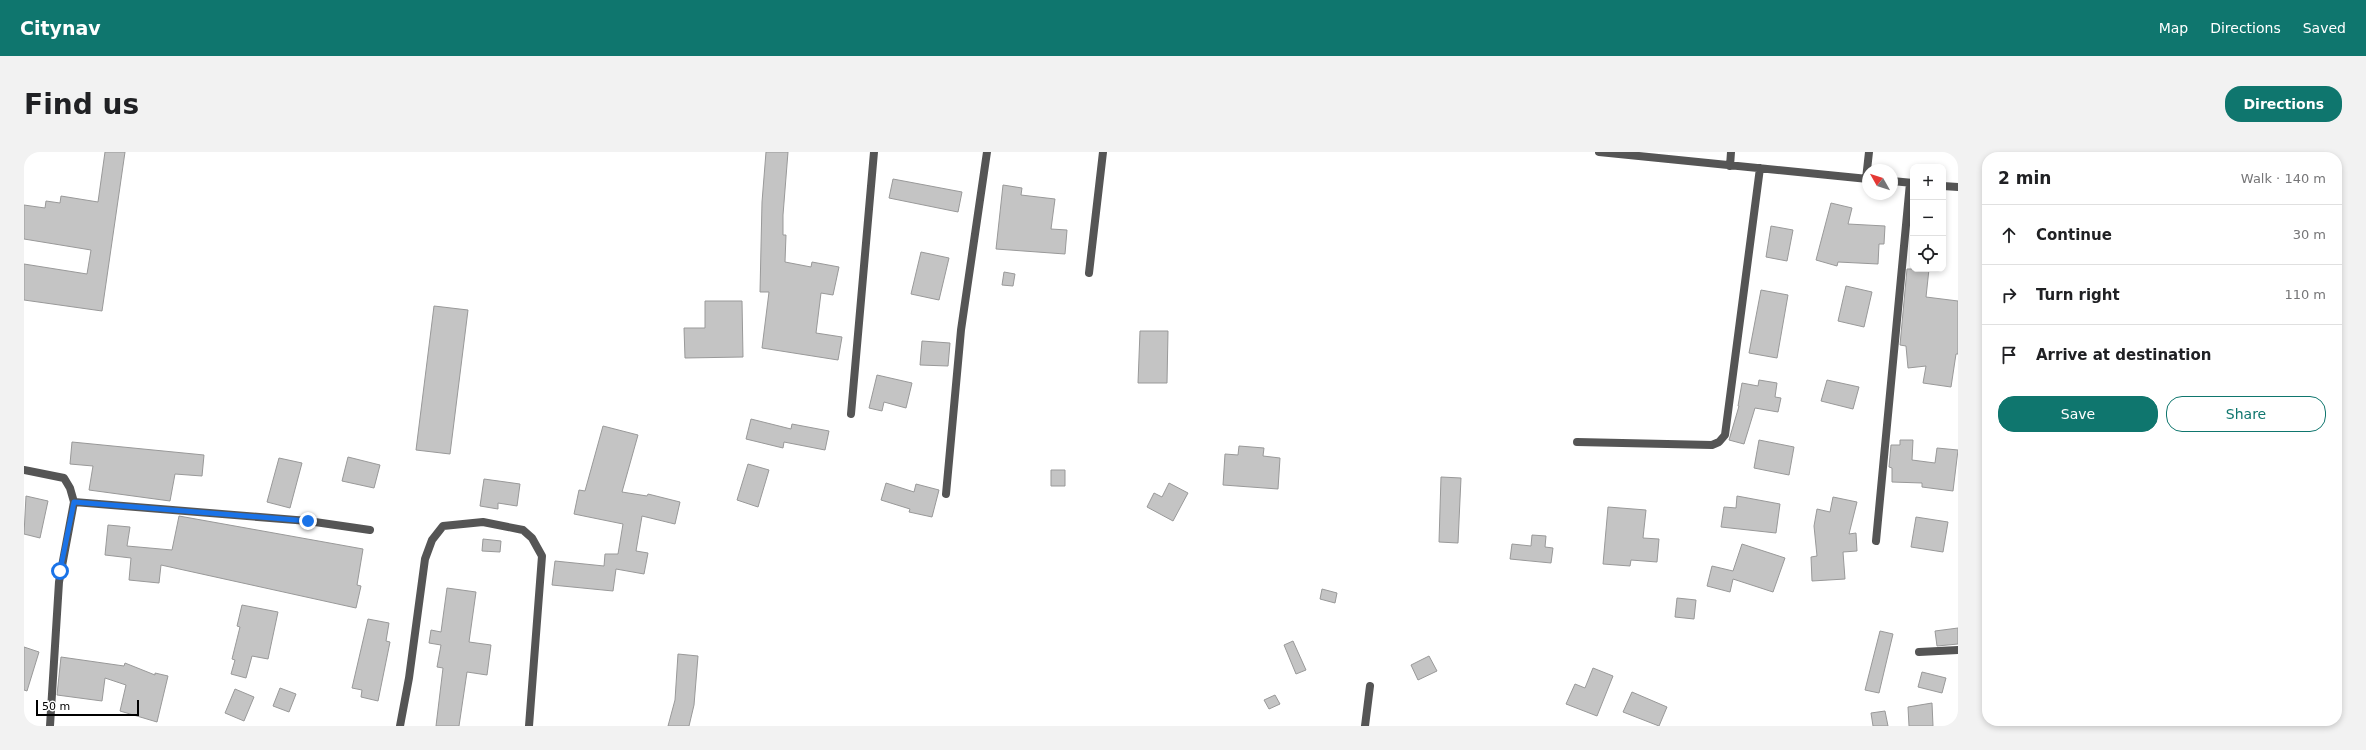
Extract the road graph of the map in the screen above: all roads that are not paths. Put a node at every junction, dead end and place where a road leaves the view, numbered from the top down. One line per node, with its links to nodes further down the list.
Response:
1 (874, 152): 17 (street)
2 (987, 152): 20 (street)
3 (1102, 152): 16 (street)
4 (1599, 152): 8 (street)
5 (1732, 152): 8 (street)
6 (1869, 152): 7 (street)
7 (1868, 164)
8 (1730, 166): 9 (street)
9 (1760, 168): 10 (street); 18 (street)
10 (1862, 178)
11 (1898, 182): 12 (street)
12 (1910, 183)
13 (1946, 186): 14 (street)
14 (1958, 187)
15 (1910, 200): 23 (street)
16 (1089, 273)
17 (851, 414)
18 (1577, 442)
19 (24, 470): 21 (street)
20 (946, 494)
21 (74, 502): 22 (street); 27 (street)
22 (370, 530)
23 (1876, 541)
24 (1958, 650): 25 (street)
25 (1919, 652)
26 (1370, 686): 30 (street)
27 (50, 726)
28 (400, 726): 29 (street)
29 (529, 726)
30 (1365, 726)

